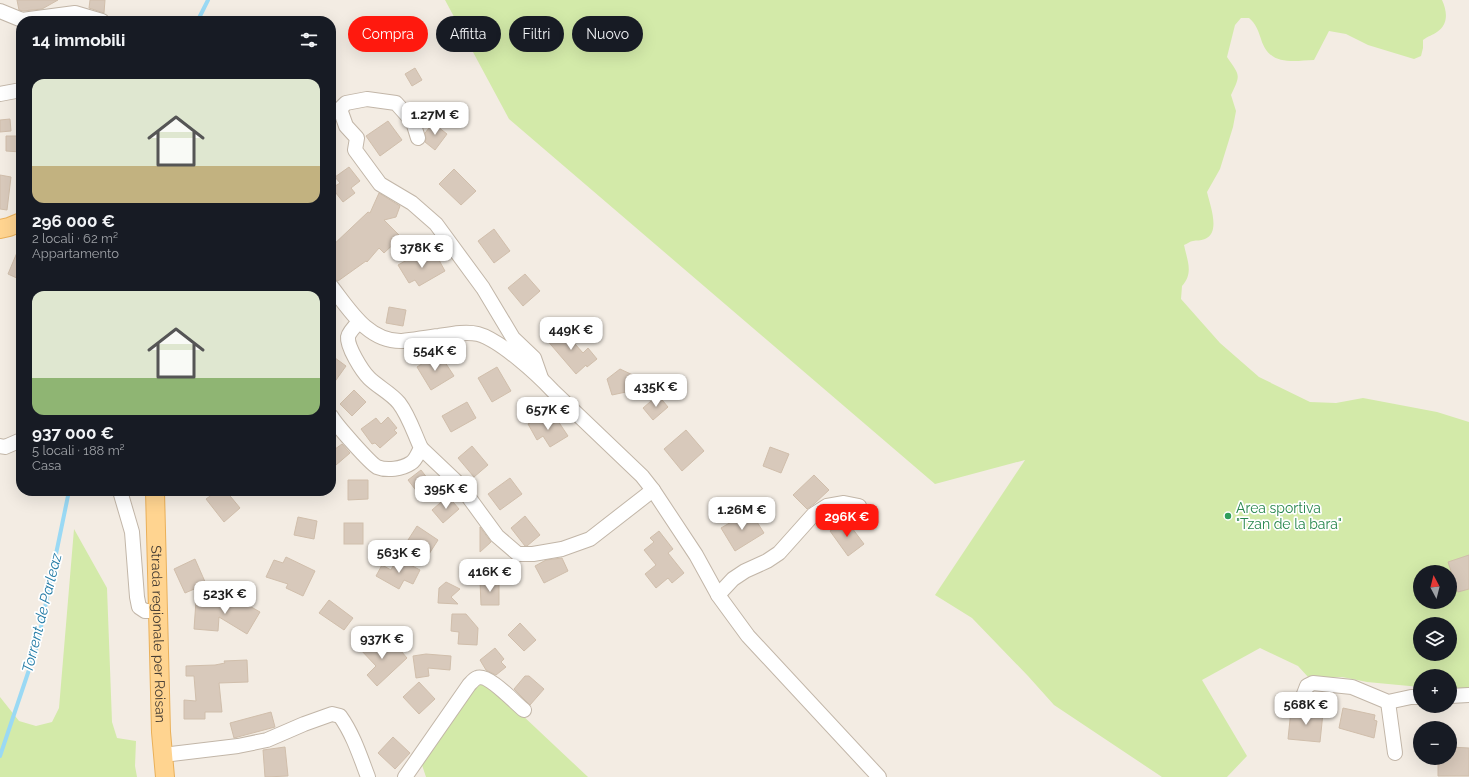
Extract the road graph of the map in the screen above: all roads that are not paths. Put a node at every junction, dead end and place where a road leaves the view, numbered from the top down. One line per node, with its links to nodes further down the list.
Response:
1 (0, 11): 4 (street)
2 (52, 16): 3 (street)
3 (85, 16)
4 (16, 18)
5 (16, 91): 6 (street)
6 (0, 94)
7 (418, 138): 12 (street)
8 (16, 224): 9 (main road)
9 (0, 229)
10 (336, 292): 11 (street)
11 (359, 322): 12 (street); 16 (street)
12 (541, 378): 17 (street)
13 (336, 426): 16 (street)
14 (16, 442): 15 (street)
15 (0, 446)
16 (421, 448): 17 (street)
17 (656, 495): 21 (street)
18 (121, 496): 22 (street)
19 (155, 496): 22 (main road, Strada regionale per Roisan)
20 (859, 506): 21 (street)
21 (718, 595): 34 (street)
22 (157, 611): 30 (main road, Strada regionale per Roisan)
23 (1469, 695): 24 (street)
24 (1457, 696)
25 (1413, 697): 27 (street)
26 (1302, 699): 27 (street)
27 (1388, 702): 29 (street)
28 (524, 710): 33 (street)
29 (1395, 753)
30 (163, 754): 31 (main road, Strada regionale per Roisan); 32 (street)
31 (165, 777)
32 (368, 777)
33 (405, 777)
34 (879, 777)

